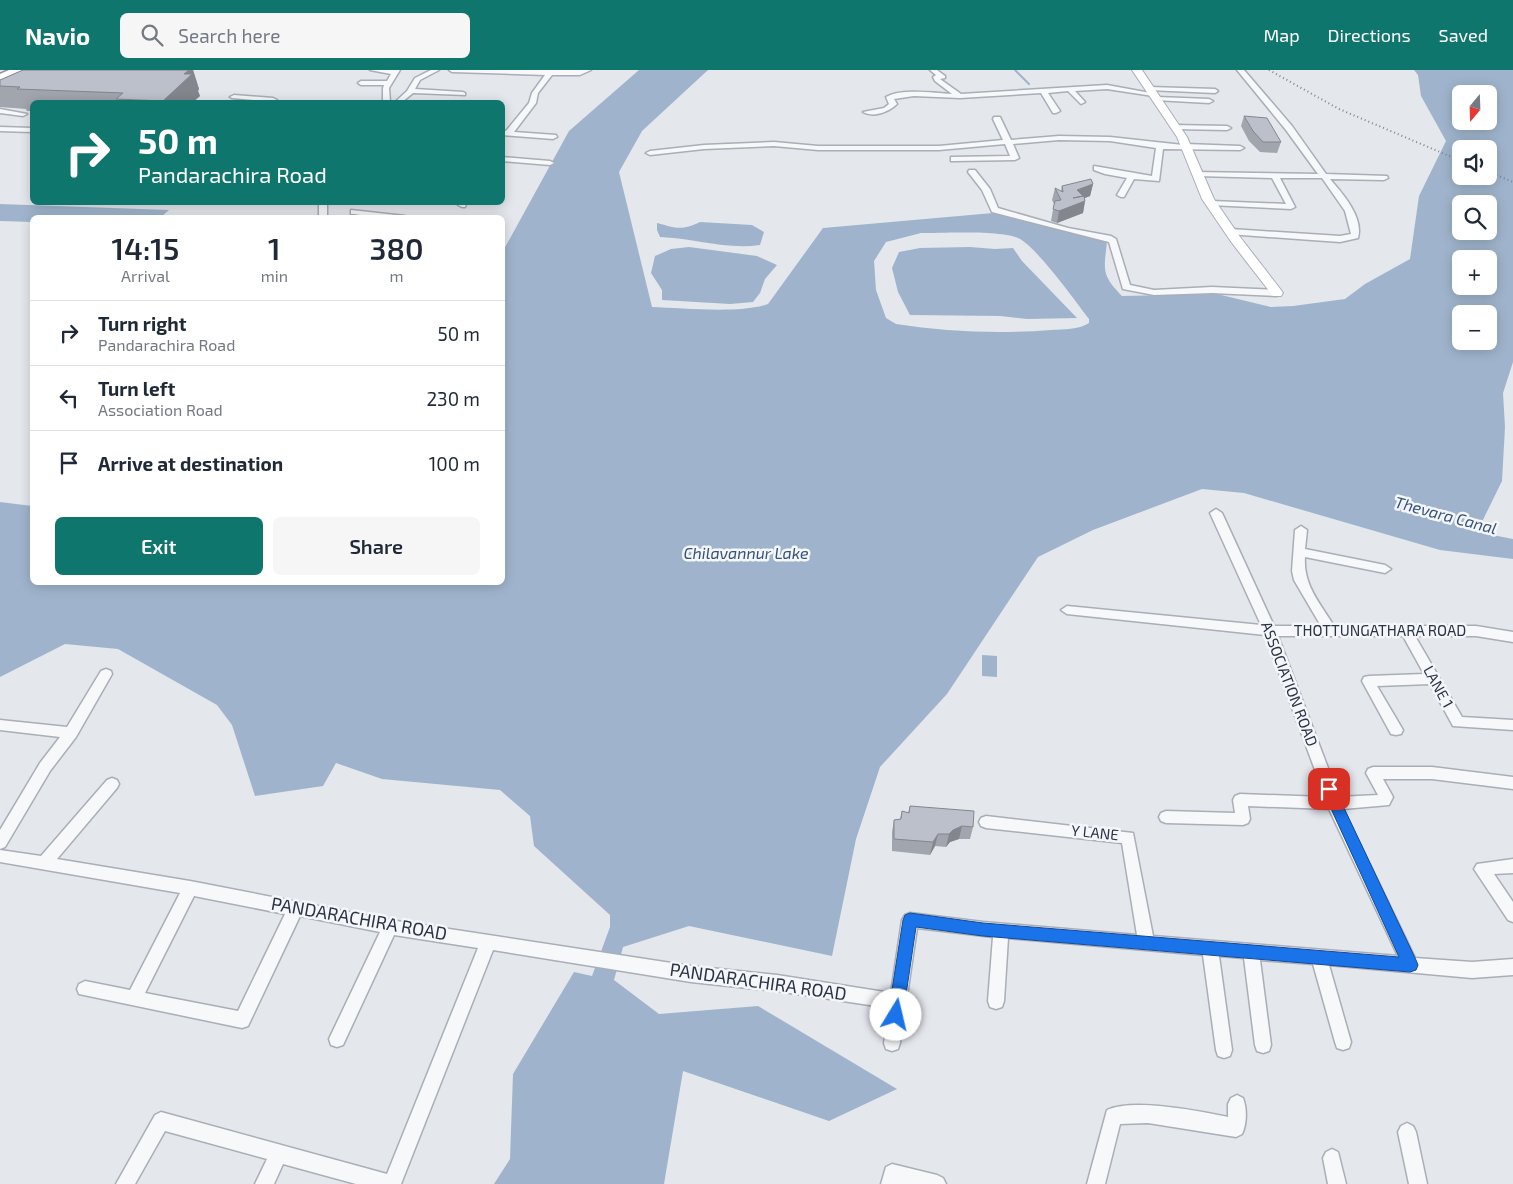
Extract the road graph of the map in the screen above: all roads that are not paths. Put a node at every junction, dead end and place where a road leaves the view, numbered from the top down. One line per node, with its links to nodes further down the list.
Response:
1 (5, 70): 10 (highway)
2 (373, 70): 9 (street)
3 (436, 70): 21 (street)
4 (452, 70): 12 (street)
5 (588, 70): 13 (street)
6 (933, 70): 26 (street)
7 (1137, 70): 25 (street)
8 (1240, 70): 57 (street)
9 (396, 71): 16 (street)
10 (0, 72)
11 (23, 72): 14 (highway); 17 (street)
12 (510, 72): 13 (street)
13 (550, 73): 42 (street)
14 (0, 79)
15 (361, 83): 16 (street)
16 (389, 83): 29 (street)
17 (0, 84)
18 (909, 84): 24 (street)
19 (1070, 89): 20 (street); 25 (street); 32 (street)
20 (1043, 90): 26 (street); 34 (street)
21 (411, 91): 23 (street); 30 (street)
22 (1215, 91): 25 (street)
23 (463, 94)
24 (914, 94): 26 (street); 35 (street)
25 (1153, 94): 31 (street); 38 (street)
26 (960, 96)
27 (234, 98): 28 (street)
28 (273, 100)
29 (387, 100)
30 (400, 100)
31 (1209, 101)
32 (1081, 102)
33 (0, 111): 36 (street)
34 (1056, 111)
35 (867, 112)
36 (24, 114)
37 (997, 119): 44 (street)
38 (1175, 127): 39 (street); 46 (street)
39 (1227, 128)
40 (0, 129): 41 (street)
41 (30, 130)
42 (505, 134): 43 (street)
43 (553, 137)
44 (1008, 142): 45 (street); 48 (street); 50 (street)
45 (1160, 146): 46 (street); 56 (street)
46 (1187, 147): 47 (street); 54 (street)
47 (1240, 148)
48 (650, 153)
49 (505, 159): 51 (street)
50 (954, 159)
51 (550, 163)
52 (1097, 168): 56 (street)
53 (972, 172): 62 (street)
54 (1197, 174): 55 (street); 60 (street)
55 (1275, 175): 57 (street); 60 (street)
56 (1132, 176): 59 (street)
57 (1324, 176): 58 (street); 61 (street)
58 (1384, 178)
59 (1121, 195)
60 (1212, 203): 61 (street)
61 (1231, 232): 62 (street)
62 (1277, 293)
63 (1216, 513): 69 (street, ASSOCIATION ROAD)
64 (1301, 530): 65 (street)
65 (1300, 552): 66 (street); 70 (street)
66 (1385, 569)
67 (1067, 610): 69 (street, THOTTUNGATHARA ROAD)
68 (1406, 630): 70 (street, THOTTUNGATHARA ROAD); 71 (street, THOTTUNGATHARA ROAD); 73 (street, LANE 1)
69 (1270, 631): 70 (street, THOTTUNGATHARA ROAD); 80 (street, ASSOCIATION ROAD)
70 (1330, 631)
71 (1513, 637)
72 (106, 674): 77 (street)
73 (1434, 679): 75 (street, LANE 1); 76 (street)
74 (0, 725): 77 (street)
75 (1513, 725)
76 (1396, 730)
77 (71, 733): 83 (street)
78 (1513, 783): 80 (street)
79 (112, 784): 85 (street)
80 (1334, 803): 81 (street); 97 (street, ASSOCIATION ROAD)
81 (1166, 817)
82 (986, 822): 93 (street, Y LANE)
83 (0, 843)
84 (0, 856): 85 (street, PANDARACHIRA ROAD)
85 (45, 863): 87 (street, PANDARACHIRA ROAD)
86 (1513, 866): 89 (street)
87 (190, 888): 88 (street, PANDARACHIRA ROAD); 100 (street)
88 (296, 908): 90 (street, PANDARACHIRA ROAD); 100 (street)
89 (1513, 915)
90 (390, 927): 92 (street, PANDARACHIRA ROAD); 103 (street)
91 (1001, 931): 93 (street); 101 (street); 102 (street)
92 (489, 941): 102 (street, PANDARACHIRA ROAD); 114 (street)
93 (1146, 942): 94 (street)
94 (1210, 948): 95 (street); 107 (street)
95 (1251, 952): 96 (street); 106 (street)
96 (1320, 957): 97 (street); 104 (street)
97 (1410, 965): 98 (street)
98 (1513, 967)
99 (85, 989): 100 (street)
100 (134, 999)
101 (996, 1001)
102 (898, 1002): 105 (street)
103 (337, 1039)
104 (1342, 1042)
105 (892, 1043)
106 (1263, 1045)
107 (1224, 1050)
108 (1237, 1104): 117 (street)
109 (1407, 1132): 119 (street)
110 (279, 1153): 112 (street); 113 (street); 114 (street)
111 (1332, 1158): 118 (street)
112 (125, 1184)
113 (264, 1184)
114 (390, 1184)
115 (890, 1184): 116 (street)
116 (937, 1184)
117 (1096, 1184)
118 (1337, 1184)
119 (1418, 1184)

